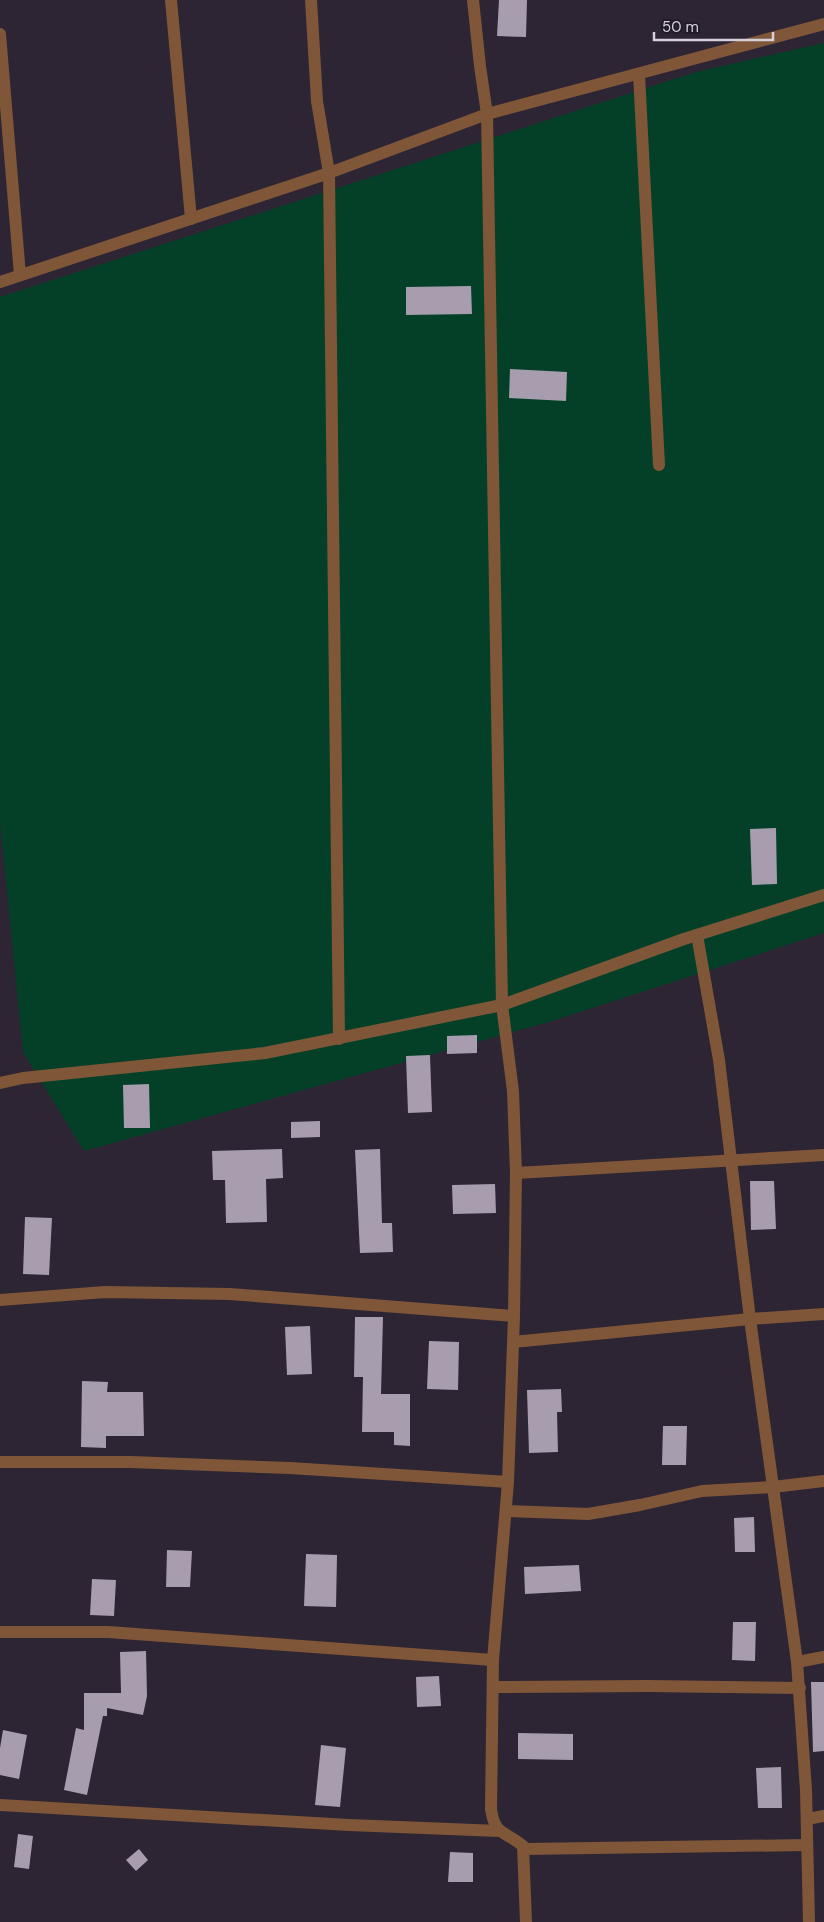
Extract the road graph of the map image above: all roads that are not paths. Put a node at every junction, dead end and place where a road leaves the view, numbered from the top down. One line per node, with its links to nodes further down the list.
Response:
1 (170, 0): 9 (street)
2 (311, 0): 8 (street)
3 (474, 0): 7 (street)
4 (824, 24): 6 (street)
5 (0, 34): 10 (street)
6 (639, 74): 7 (street); 12 (street)
7 (487, 114): 8 (street); 15 (street)
8 (329, 173): 9 (street); 16 (street)
9 (191, 219): 10 (street)
10 (20, 275): 11 (street)
11 (0, 282)
12 (659, 465)
13 (824, 895): 14 (street)
14 (697, 935): 15 (street); 19 (street)
15 (502, 1005): 16 (street); 20 (street)
16 (338, 1039): 17 (street)
17 (0, 1083)
18 (824, 1155): 19 (street)
19 (732, 1160): 20 (street); 24 (street)
20 (516, 1173): 23 (street)
21 (0, 1300): 23 (street)
22 (824, 1314): 24 (street)
23 (514, 1316): 25 (street)
24 (750, 1319): 25 (street); 29 (street)
25 (513, 1342): 28 (street)
26 (0, 1462): 28 (street)
27 (824, 1481): 29 (street)
28 (508, 1482): 30 (street)
29 (773, 1487): 30 (street); 34 (street)
30 (506, 1511): 33 (street)
31 (0, 1632): 33 (street)
32 (824, 1657): 34 (street)
33 (494, 1660): 35 (street)
34 (798, 1662): 36 (street)
35 (493, 1687): 36 (street); 40 (street)
36 (800, 1688): 39 (street)
37 (0, 1805): 40 (street)
38 (824, 1816): 39 (street)
39 (807, 1819): 41 (street)
40 (499, 1831): 42 (street)
41 (807, 1845): 42 (street); 44 (street)
42 (524, 1849): 43 (street)
43 (526, 1922)
44 (809, 1922)

